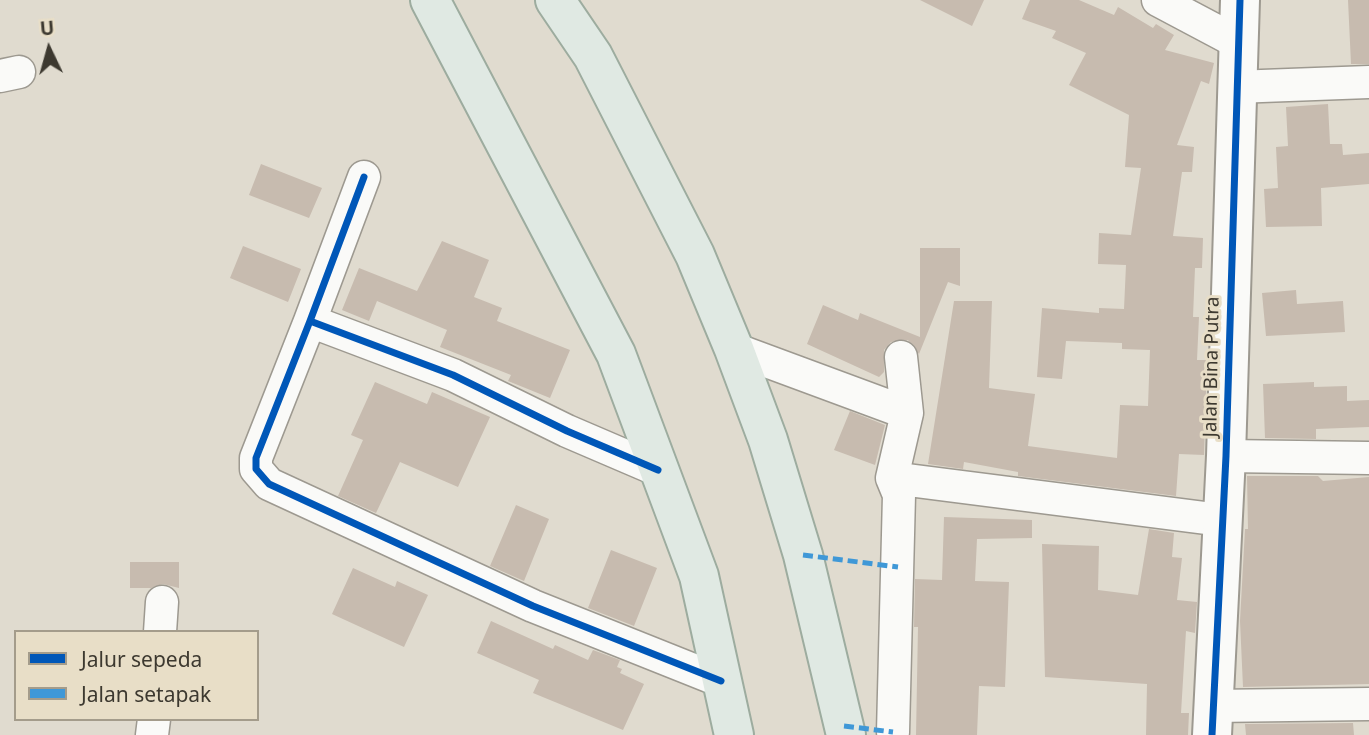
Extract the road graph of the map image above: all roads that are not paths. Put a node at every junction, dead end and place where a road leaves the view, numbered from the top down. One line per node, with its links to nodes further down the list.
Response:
1 (430, 0): 15 (main road)
2 (555, 0): 10 (main road)
3 (1158, 0): 5 (street)
4 (1240, 0): 5 (street, Jalan Bina Putra)
5 (1239, 43): 7 (street, Jalan Bina Putra)
6 (1369, 82): 7 (street)
7 (1235, 87): 13 (street, Jalan Bina Putra)
8 (364, 177): 9 (street)
9 (310, 321): 15 (street); 18 (street)
10 (734, 349): 12 (street); 23 (main road)
11 (901, 357): 12 (street)
12 (907, 413): 16 (street)
13 (1226, 456): 14 (street); 17 (street, Jalan Bina Putra)
14 (1369, 458)
15 (658, 470): 18 (main road)
16 (892, 478): 17 (street); 21 (street)
17 (1221, 520): 20 (street, Jalan Bina Putra)
18 (721, 681): 22 (main road)
19 (1369, 704): 20 (street)
20 (1212, 721)
21 (892, 732)
22 (734, 735)
23 (846, 735)

